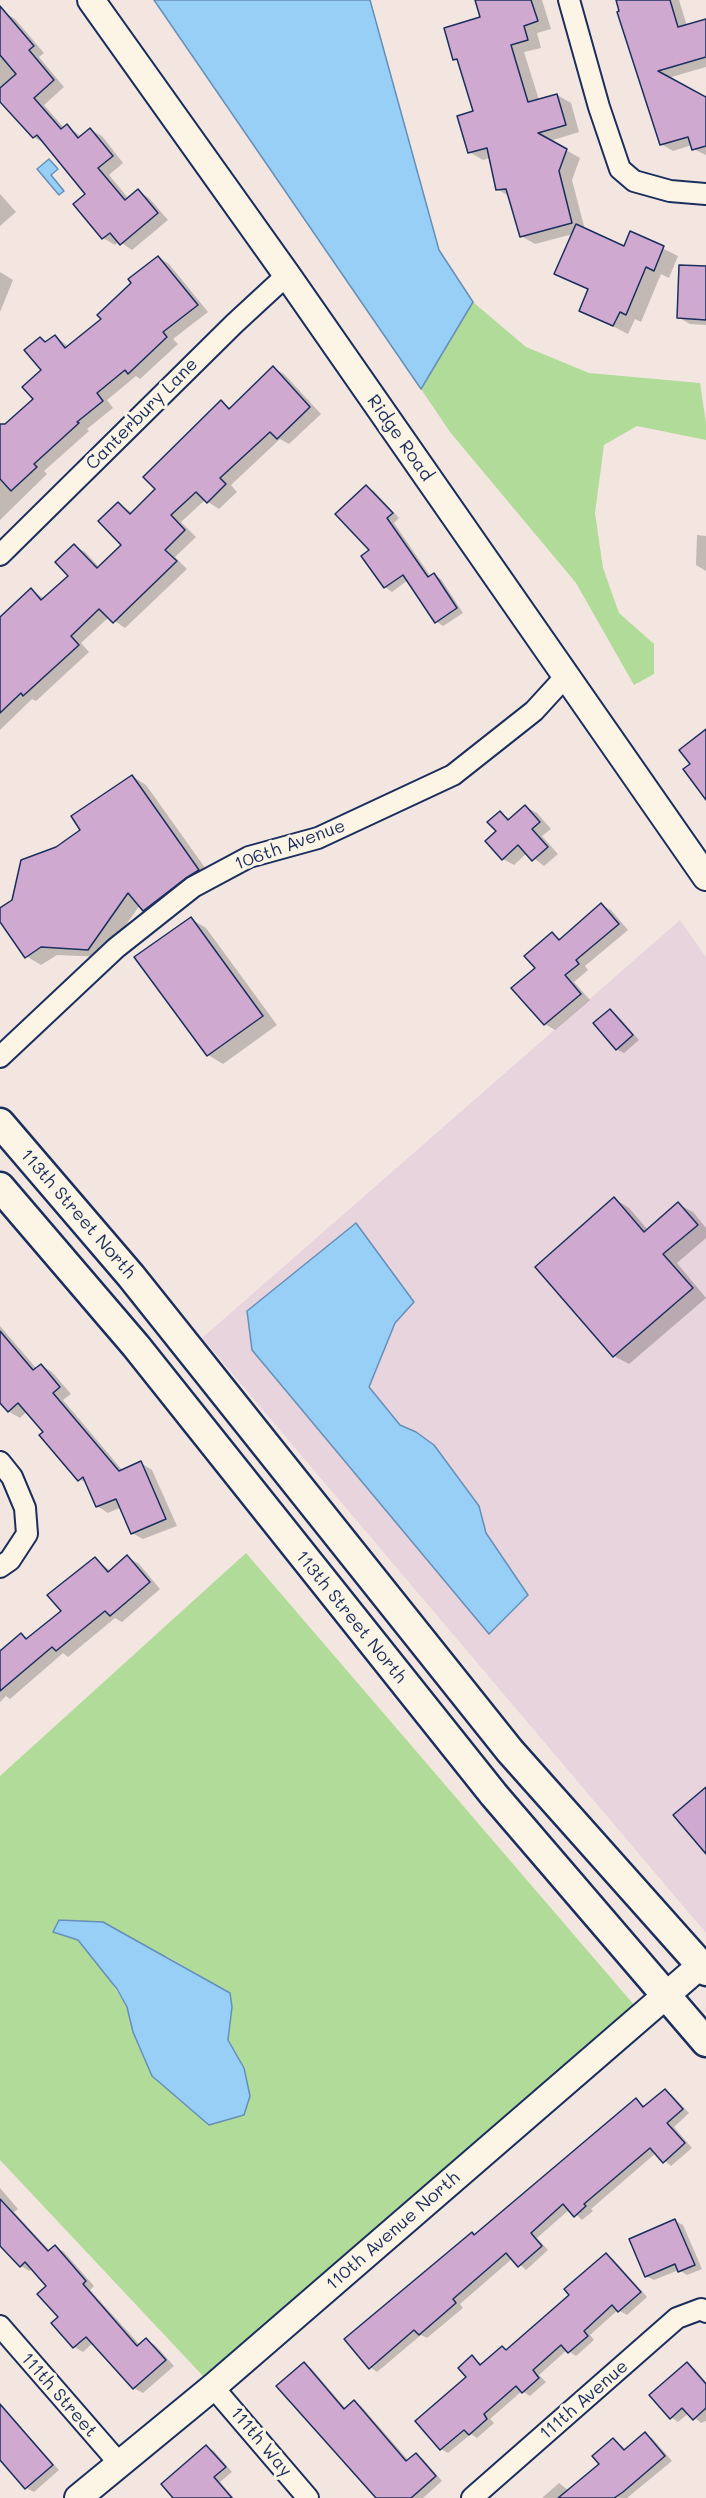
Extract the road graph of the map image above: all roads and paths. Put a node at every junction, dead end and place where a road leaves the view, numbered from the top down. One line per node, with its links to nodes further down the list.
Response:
1 (91, 0): 4 (street, Ridge Road)
2 (569, 0): 3 (street)
3 (706, 195)
4 (287, 275): 5 (street, Canterbury Lane); 6 (street, Ridge Road)
5 (0, 555)
6 (566, 676): 7 (street, Ridge Road); 8 (street, 106th Avenue)
7 (705, 872)
8 (0, 1057)
9 (0, 1123): 13 (main road, 113th Street North)
10 (0, 1187): 14 (main road, 113th Street North)
11 (6, 1470): 12 (street)
12 (0, 1567)
13 (704, 1966): 14 (street, 110th Avenue North)
14 (666, 1996): 15 (main road, 113th Street North); 18 (street, 110th Avenue North)
15 (706, 2042)
16 (703, 2310): 22 (street, 111th Avenue)
17 (0, 2326): 19 (street, 111th Street)
18 (213, 2387): 19 (street, 110th Avenue North); 21 (street, 111th Way)
19 (119, 2463): 20 (street, 110th Avenue North)
20 (78, 2498)
21 (308, 2498)
22 (471, 2498)

